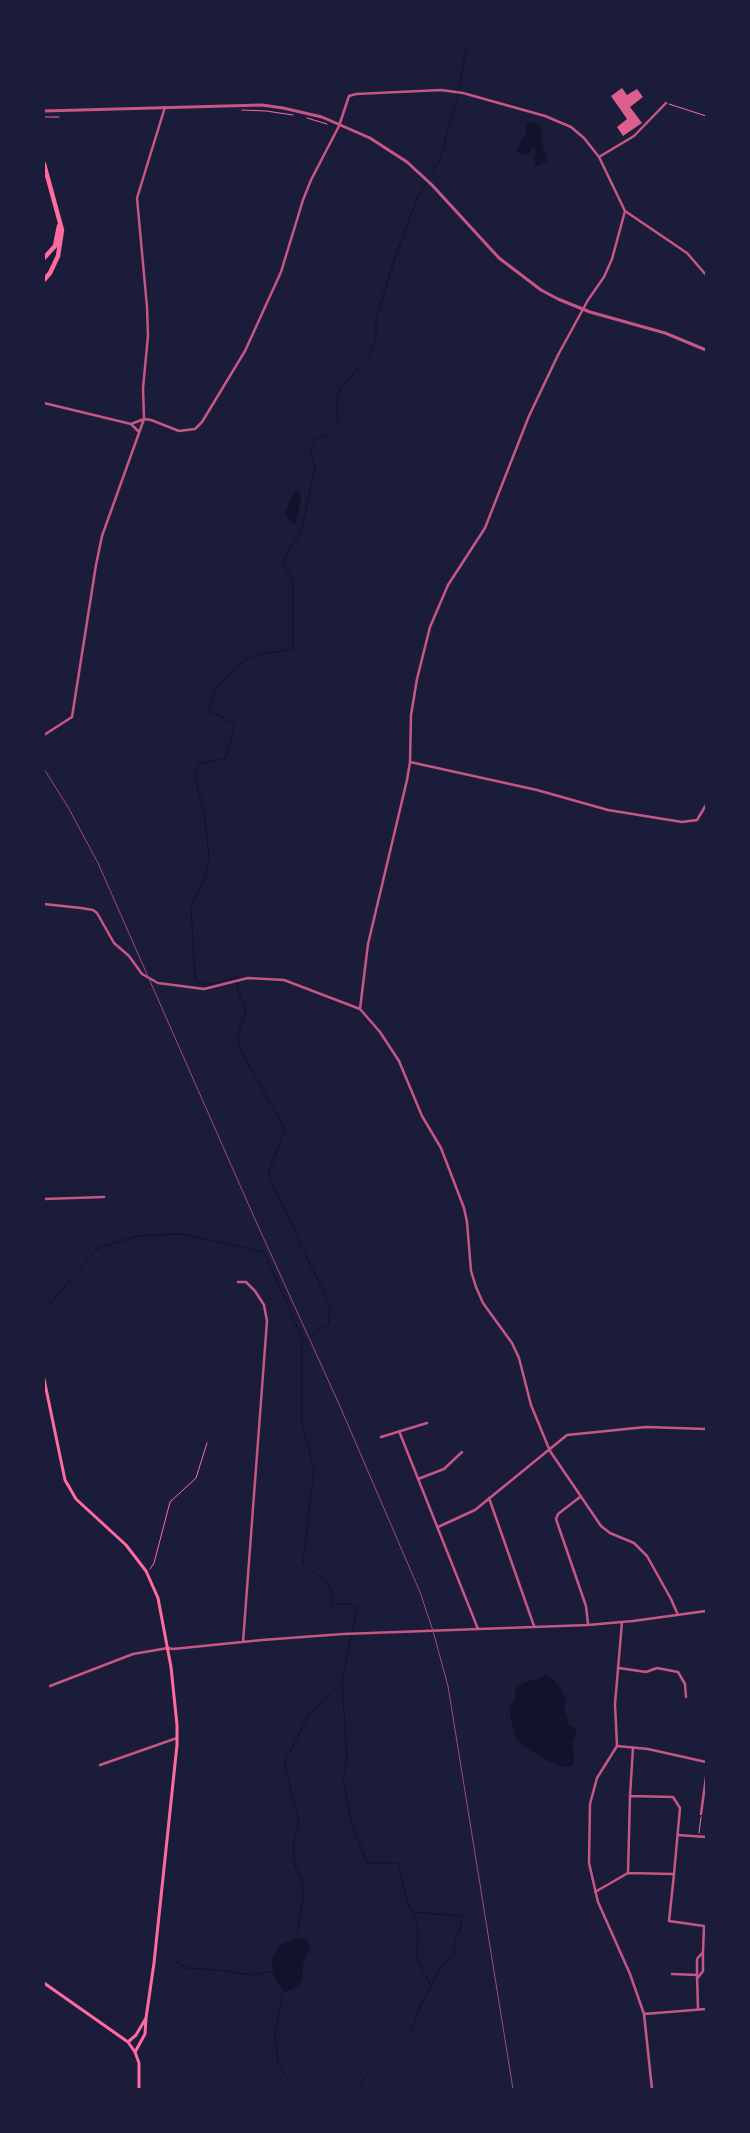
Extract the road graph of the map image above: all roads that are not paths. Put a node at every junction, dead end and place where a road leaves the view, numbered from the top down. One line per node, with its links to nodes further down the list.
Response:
1 (666, 103): 5 (street)
2 (165, 107): 3 (street); 4 (street); 14 (street)
3 (44, 111)
4 (339, 125): 5 (street); 12 (street); 14 (street)
5 (598, 158): 7 (street)
6 (44, 164): 8 (highway)
7 (625, 211): 10 (street); 18 (street)
8 (60, 220): 9 (highway); 11 (highway)
9 (44, 258)
10 (706, 276)
11 (44, 280)
12 (706, 350)
13 (44, 403): 15 (street)
14 (144, 419): 15 (street); 16 (street)
15 (131, 424): 16 (street)
16 (139, 432): 17 (street)
17 (44, 735)
18 (410, 762): 19 (street); 21 (street)
19 (706, 805)
20 (44, 904): 21 (street)
21 (360, 1009): 30 (street)
22 (104, 1197): 23 (street)
23 (44, 1199)
24 (238, 1282): 42 (street)
25 (44, 1379): 43 (main road)
26 (427, 1424): 28 (street)
27 (706, 1429): 30 (street)
28 (399, 1431): 29 (street); 32 (street)
29 (381, 1437)
30 (550, 1451): 33 (street); 34 (street)
31 (462, 1452): 32 (street)
32 (418, 1479): 35 (street)
33 (580, 1497): 37 (street); 39 (street)
34 (489, 1498): 35 (street); 40 (street)
35 (438, 1527): 41 (street)
36 (706, 1611): 37 (street)
37 (678, 1615): 38 (street)
38 (622, 1622): 39 (street); 44 (street)
39 (588, 1624): 40 (street)
40 (534, 1627): 41 (street)
41 (478, 1629): 42 (street)
42 (243, 1642): 43 (street)
43 (168, 1648): 45 (street); 47 (main road)
44 (618, 1668): 46 (street); 48 (street)
45 (50, 1686)
46 (686, 1697)
47 (177, 1738): 51 (street); 69 (main road)
48 (617, 1746): 49 (street); 59 (street)
49 (633, 1748): 50 (street); 53 (street)
50 (706, 1762)
51 (100, 1765)
52 (706, 1777): 54 (street)
53 (630, 1796): 55 (street); 57 (street)
54 (701, 1814)
55 (678, 1835): 56 (street); 58 (street)
56 (706, 1837)
57 (628, 1873): 58 (street); 59 (street)
58 (674, 1874): 60 (street)
59 (595, 1892): 68 (street)
60 (705, 1930): 61 (street)
61 (703, 1952): 63 (street); 64 (street)
62 (672, 1974): 63 (street)
63 (697, 1974): 64 (street)
64 (697, 1979): 67 (street)
65 (44, 1983): 70 (main road)
66 (706, 2008): 67 (street)
67 (698, 2009): 68 (street)
68 (644, 2014): 73 (street)
69 (146, 2018): 70 (main road); 71 (main road)
70 (128, 2042): 71 (main road)
71 (135, 2052): 72 (main road)
72 (139, 2089)
73 (652, 2089)

